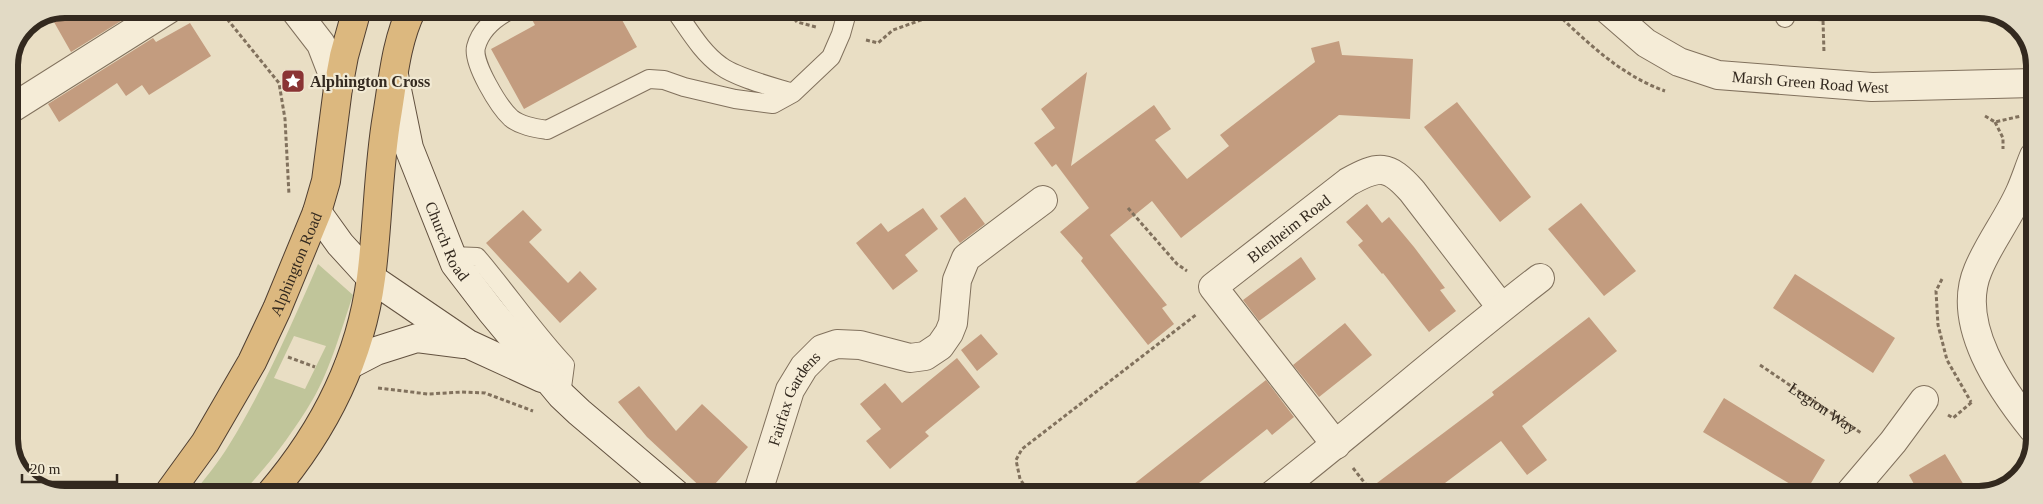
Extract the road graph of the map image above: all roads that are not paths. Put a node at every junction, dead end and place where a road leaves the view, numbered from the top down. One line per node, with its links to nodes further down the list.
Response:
1 (154, 18): 13 (street)
2 (301, 18): 11 (street)
3 (355, 18): 11 (highway, Alphington Road)
4 (408, 18): 9 (highway)
5 (498, 18): 12 (lane)
6 (681, 18): 12 (lane)
7 (845, 18): 12 (lane)
8 (1617, 18): 10 (street, Marsh Green Road West)
9 (394, 74): 17 (highway); 22 (street, Church Road)
10 (2025, 83)
11 (338, 88): 16 (highway, Alphington Road)
12 (793, 93)
13 (18, 104)
14 (2025, 178): 24 (street)
15 (1043, 200): 29 (street, Fairfax Gardens)
16 (317, 212): 17 (street, Church Road); 26 (highway, Alphington Road)
17 (371, 278): 20 (street, Church Road); 21 (highway)
18 (1540, 278): 19 (street)
19 (1501, 307): 25 (street); 25 (street, Blenheim Road)
20 (468, 344): 21 (street); 22 (street, Church Road)
21 (349, 365): 27 (highway)
22 (556, 388): 28 (street, Church Road)
23 (1924, 400): 31 (street)
24 (2026, 419)
25 (1336, 445): 30 (street)
26 (174, 486)
27 (277, 486)
28 (666, 486)
29 (760, 486)
30 (1284, 486)
31 (1856, 486)

